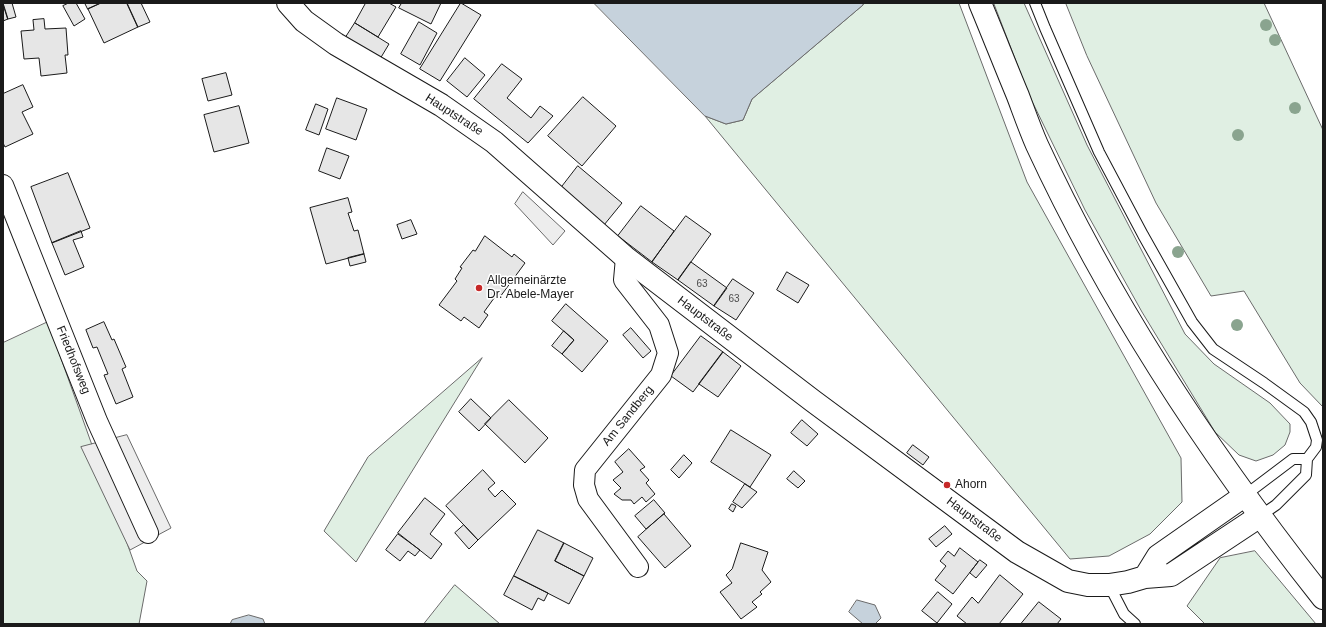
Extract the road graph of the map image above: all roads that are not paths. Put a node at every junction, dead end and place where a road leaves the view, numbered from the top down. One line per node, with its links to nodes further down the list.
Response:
1 (288, 3): 5 (street, Hauptstraße)
2 (980, 3): 7 (street)
3 (1036, 3): 6 (lane)
4 (3, 185): 9 (street, Friedhofsweg)
5 (626, 258): 10 (street, Am Sandberg); 12 (street, Hauptstraße)
6 (1307, 459): 7 (lane); 8 (lane)
7 (1244, 496): 8 (street); 11 (street)
8 (1260, 516): 11 (street, Hauptstraße); 13 (street)
9 (148, 533)
10 (638, 567)
11 (1145, 576): 12 (street, Hauptstraße)
12 (1108, 585): 14 (lane)
13 (1323, 598)
14 (1135, 624)

